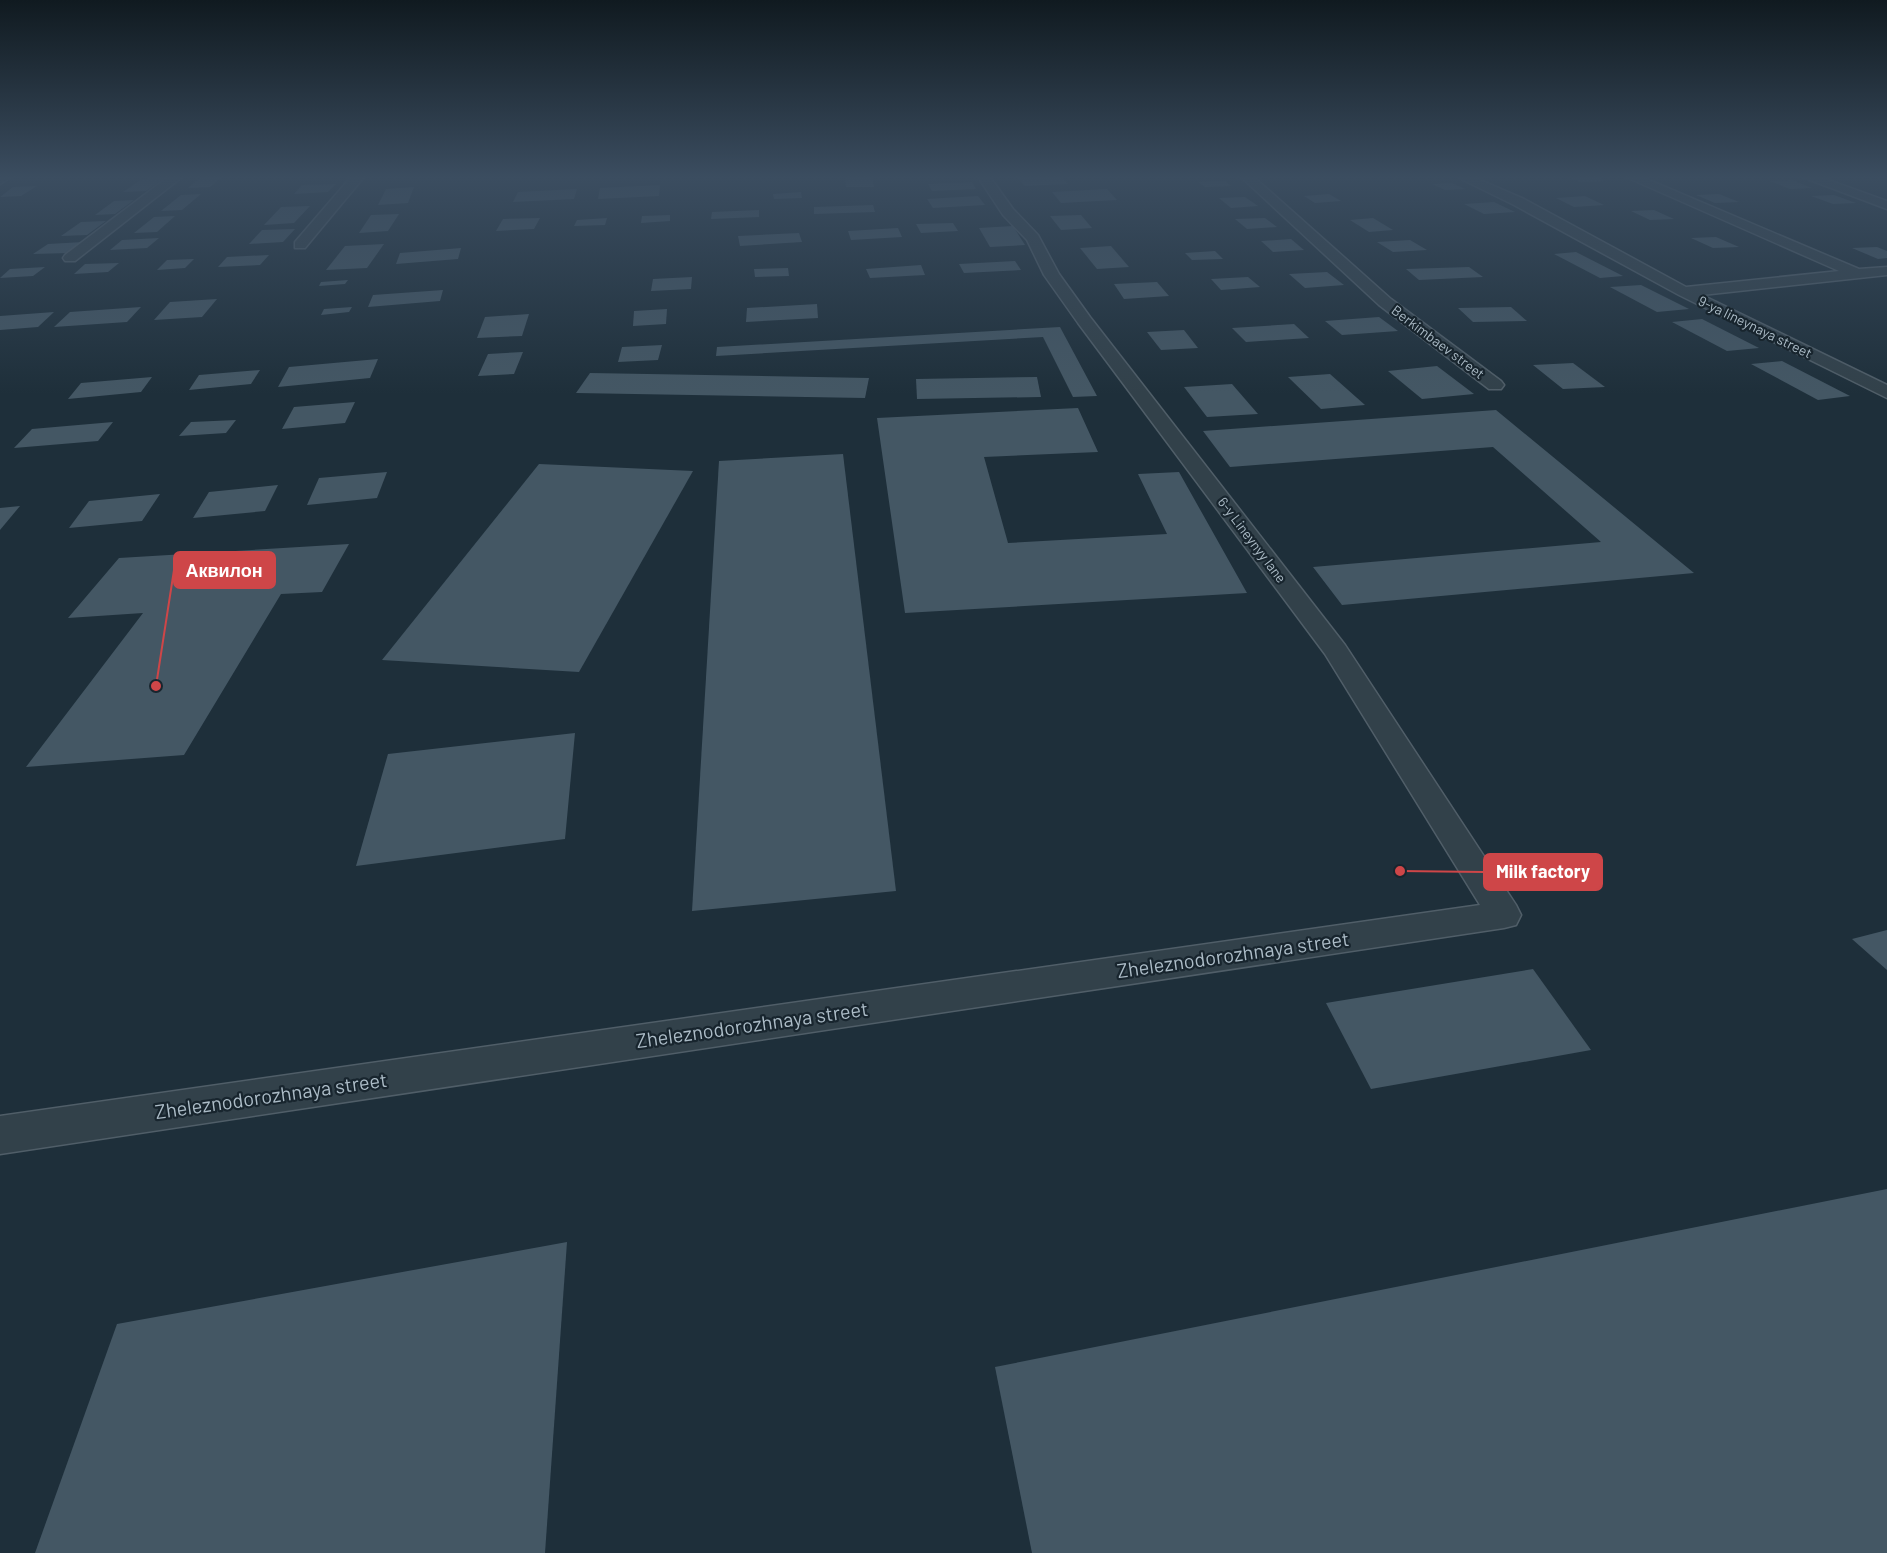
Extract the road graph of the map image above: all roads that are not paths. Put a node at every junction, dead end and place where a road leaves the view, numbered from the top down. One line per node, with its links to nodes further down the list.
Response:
1 (81, 249): 6 (street)
2 (1039, 249): 12 (street, 6-y Lineynyy lane)
3 (1327, 249): 10 (street, Berkimbaev street)
4 (1607, 249): 9 (street, 9-ya lineynaya street)
5 (1800, 249): 8 (street)
6 (70, 258)
7 (1887, 271): 8 (street)
8 (1857, 274): 9 (street)
9 (1684, 292): 11 (street, 9-ya lineynaya street)
10 (1495, 385)
11 (1887, 392)
12 (1504, 915): 13 (street, Zheleznodorozhnaya street)
13 (0, 1135)

